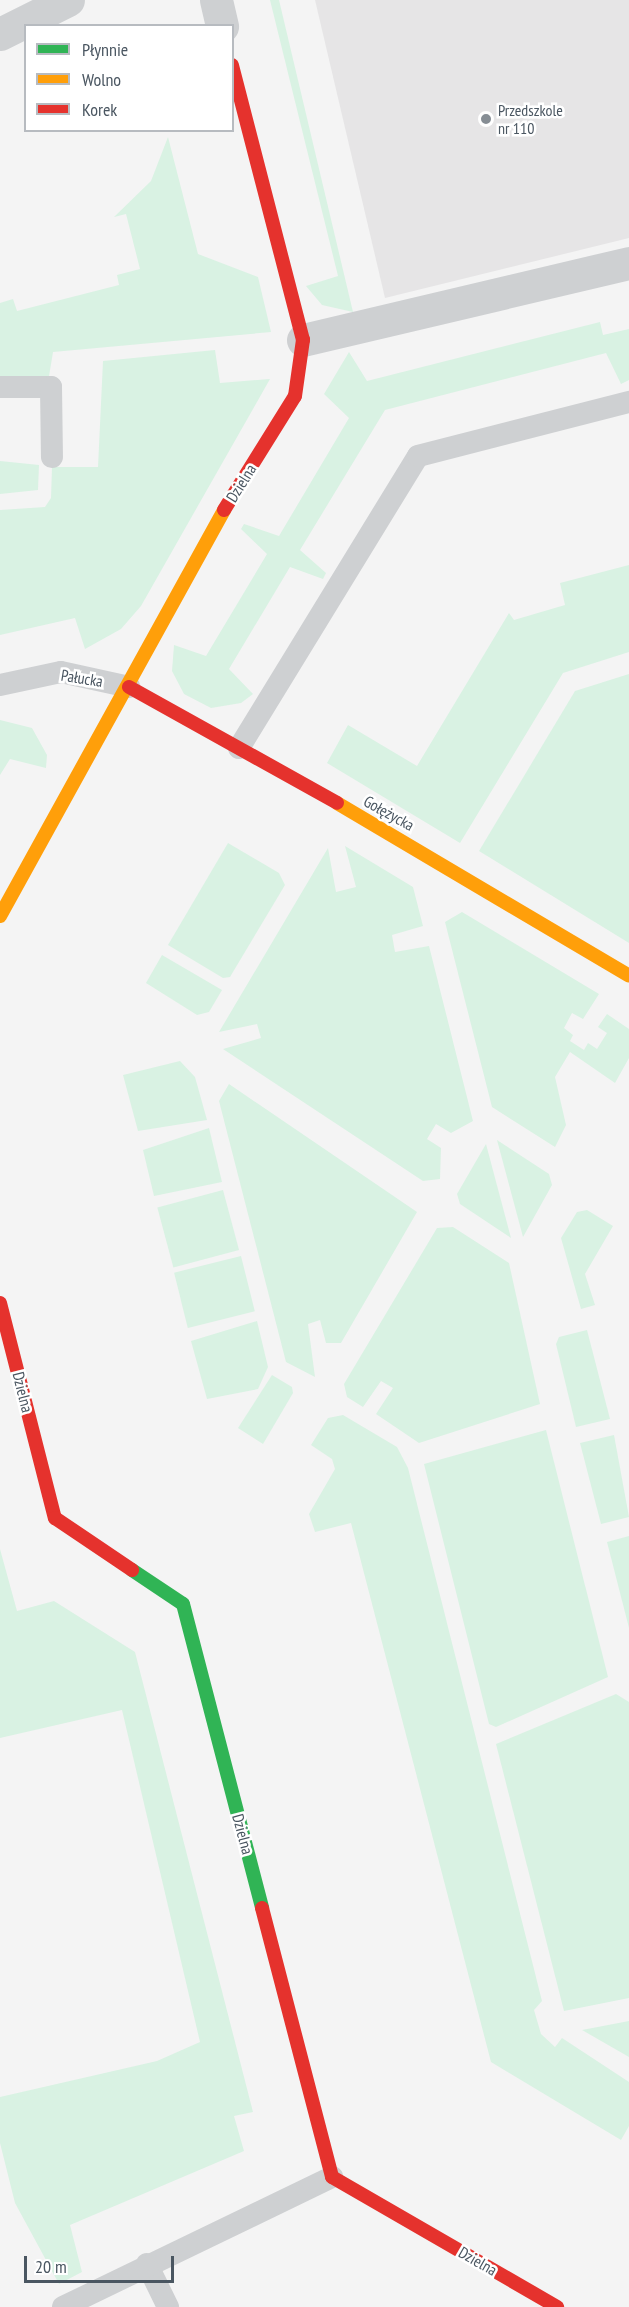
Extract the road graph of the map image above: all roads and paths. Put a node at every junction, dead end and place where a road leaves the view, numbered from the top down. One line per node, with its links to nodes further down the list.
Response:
1 (68, 0): 4 (street)
2 (216, 0): 3 (street)
3 (222, 24)
4 (0, 34)
5 (234, 74): 7 (street)
6 (629, 264): 7 (street)
7 (303, 340): 12 (street, Dzielna)
8 (0, 387): 10 (lane)
9 (629, 402): 13 (lane)
10 (52, 457)
11 (0, 685): 12 (lane, Pałucka)
12 (129, 687): 13 (street, Gołężycka); 14 (street, Dzielna)
13 (238, 748): 15 (street, Gołężycka)
14 (0, 916)
15 (629, 976)
16 (0, 1303): 17 (street, Dzielna)
17 (332, 2177): 18 (lane); 21 (street, Dzielna)
18 (147, 2264): 19 (lane); 20 (lane)
19 (63, 2307)
20 (168, 2307)
21 (557, 2307)

